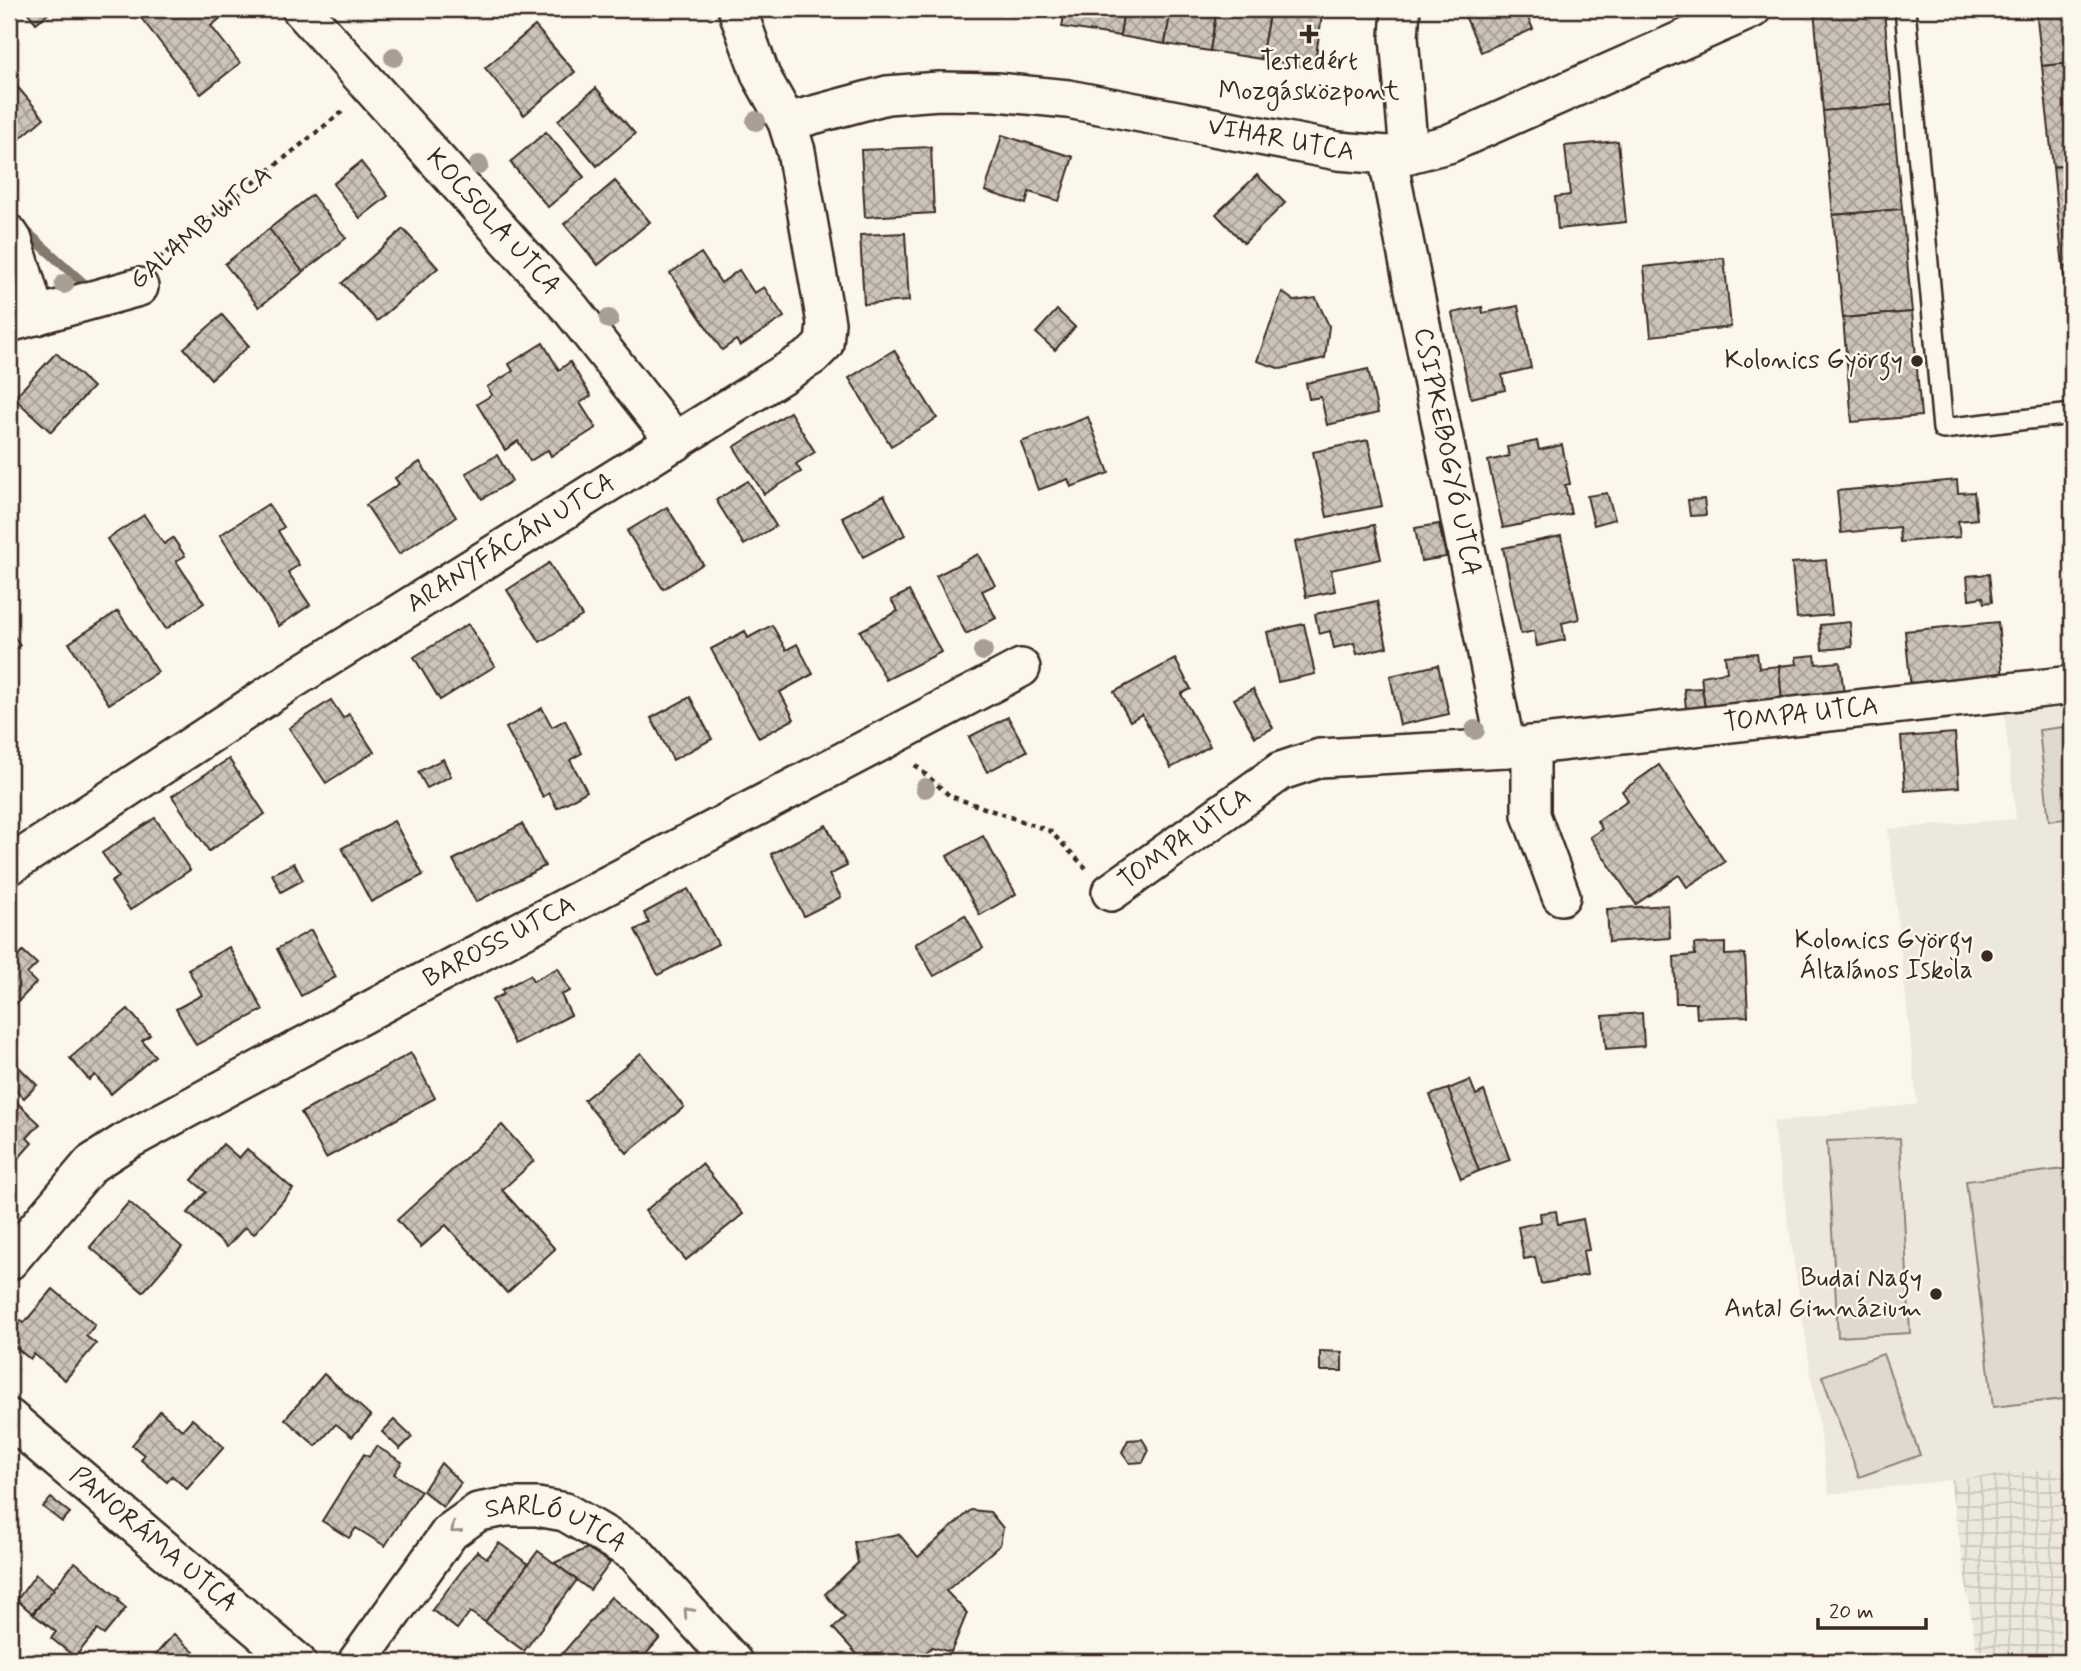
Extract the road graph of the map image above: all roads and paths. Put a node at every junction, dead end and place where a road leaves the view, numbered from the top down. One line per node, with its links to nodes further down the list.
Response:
1 (301, 9): 6 (street, KOCSOLA UTCA)
2 (737, 9): 7 (street)
3 (1401, 9): 8 (street, CSIPKEBOGYÓ UTCA)
4 (1752, 9): 8 (street, VIHAR UTCA)
5 (1905, 9): 12 (lane)
6 (371, 89): 10 (path, GALAMB UTCA); 13 (street, KOCSOLA UTCA)
7 (787, 122): 8 (street, VIHAR UTCA); 13 (street, ARANYFÁCÁN UTCA)
8 (1398, 155): 17 (street, CSIPKEBOGYÓ UTCA)
9 (9, 234): 11 (street)
10 (139, 287): 11 (street, GALAMB UTCA)
11 (22, 320)
12 (2072, 414)
13 (676, 442): 18 (street, ARANYFÁCÁN UTCA)
14 (1021, 668): 16 (street, BAROSS UTCA)
15 (2072, 685): 17 (street, TOMPA UTCA)
16 (885, 738): 19 (path, TOMPA UTCA); 21 (street, BAROSS UTCA)
17 (1519, 746): 19 (street, TOMPA UTCA); 20 (street)
18 (9, 866)
19 (1111, 892)
20 (1561, 896)
21 (9, 1261)
22 (9, 1418): 23 (street, PANORÁMA UTCA)
23 (297, 1662)
24 (357, 1662): 25 (street, SARLÓ UTCA, one-way to 24)
25 (733, 1662)

